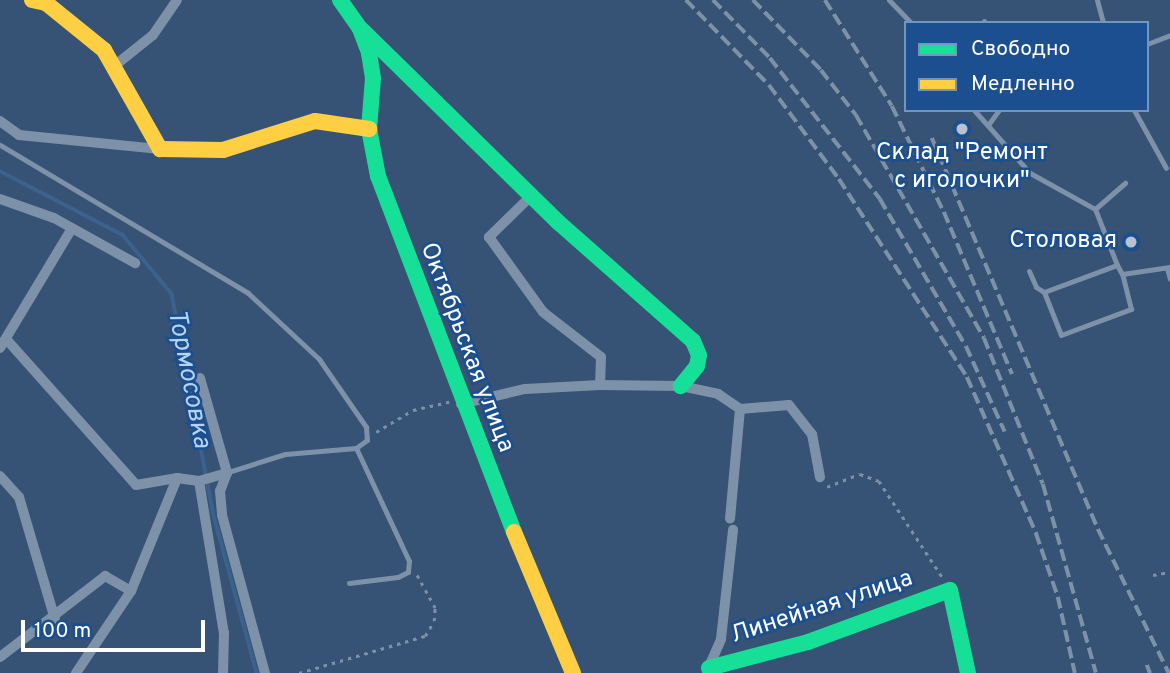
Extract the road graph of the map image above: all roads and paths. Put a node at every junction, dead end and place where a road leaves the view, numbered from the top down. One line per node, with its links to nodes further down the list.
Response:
1 (177, 0): 11 (street)
2 (889, 0): 6 (lane)
3 (1097, 0): 7 (lane)
4 (42, 1): 11 (street)
5 (338, 1): 8 (street)
6 (909, 21)
7 (1102, 21)
8 (360, 29): 17 (street, Октябрьская улица); 22 (street)
9 (1170, 35): 10 (lane)
10 (1149, 43)
11 (113, 67): 19 (street)
12 (976, 112): 16 (lane)
13 (998, 112): 16 (lane)
14 (1135, 112): 20 (lane)
15 (0, 121): 19 (street)
16 (988, 125): 24 (lane)
17 (369, 129): 19 (street); 37 (street, Октябрьская улица)
18 (0, 145): 39 (lane)
19 (160, 149)
20 (1166, 168)
21 (1125, 183): 24 (lane)
22 (531, 196): 35 (street); 36 (street)
23 (0, 199): 25 (street)
24 (1095, 209): 27 (lane)
25 (71, 230): 26 (street); 33 (street)
26 (135, 262)
27 (1117, 265): 30 (lane); 32 (lane)
28 (1168, 267): 30 (lane); 31 (lane)
29 (1028, 271): 32 (lane)
30 (1122, 274): 32 (lane)
31 (1170, 279)
32 (1044, 292)
33 (3, 344): 43 (street)
34 (200, 378): 41 (street)
35 (600, 385): 36 (street); 37 (street)
36 (681, 386): 38 (street)
37 (460, 402): 39 (path); 59 (street, Октябрьская улица)
38 (740, 409): 45 (street); 54 (street, Линейная улица)
39 (367, 440): 40 (lane)
40 (356, 448): 41 (lane); 46 (lane)
41 (227, 473): 44 (street); 57 (street)
42 (0, 476): 52 (street)
43 (177, 478): 44 (street); 51 (street)
44 (199, 481): 56 (street)
45 (821, 483): 50 (path)
46 (409, 561): 49 (lane); 58 (path)
47 (1170, 572): 48 (path)
48 (1153, 575)
49 (349, 583)
50 (950, 590): 54 (street, Линейная улица); 60 (street)
51 (131, 591): 52 (street); 55 (street)
52 (55, 619): 53 (street)
53 (0, 657)
54 (707, 671)
55 (76, 673)
56 (223, 673)
57 (265, 673)
58 (299, 673)
59 (573, 673)
60 (968, 673)

